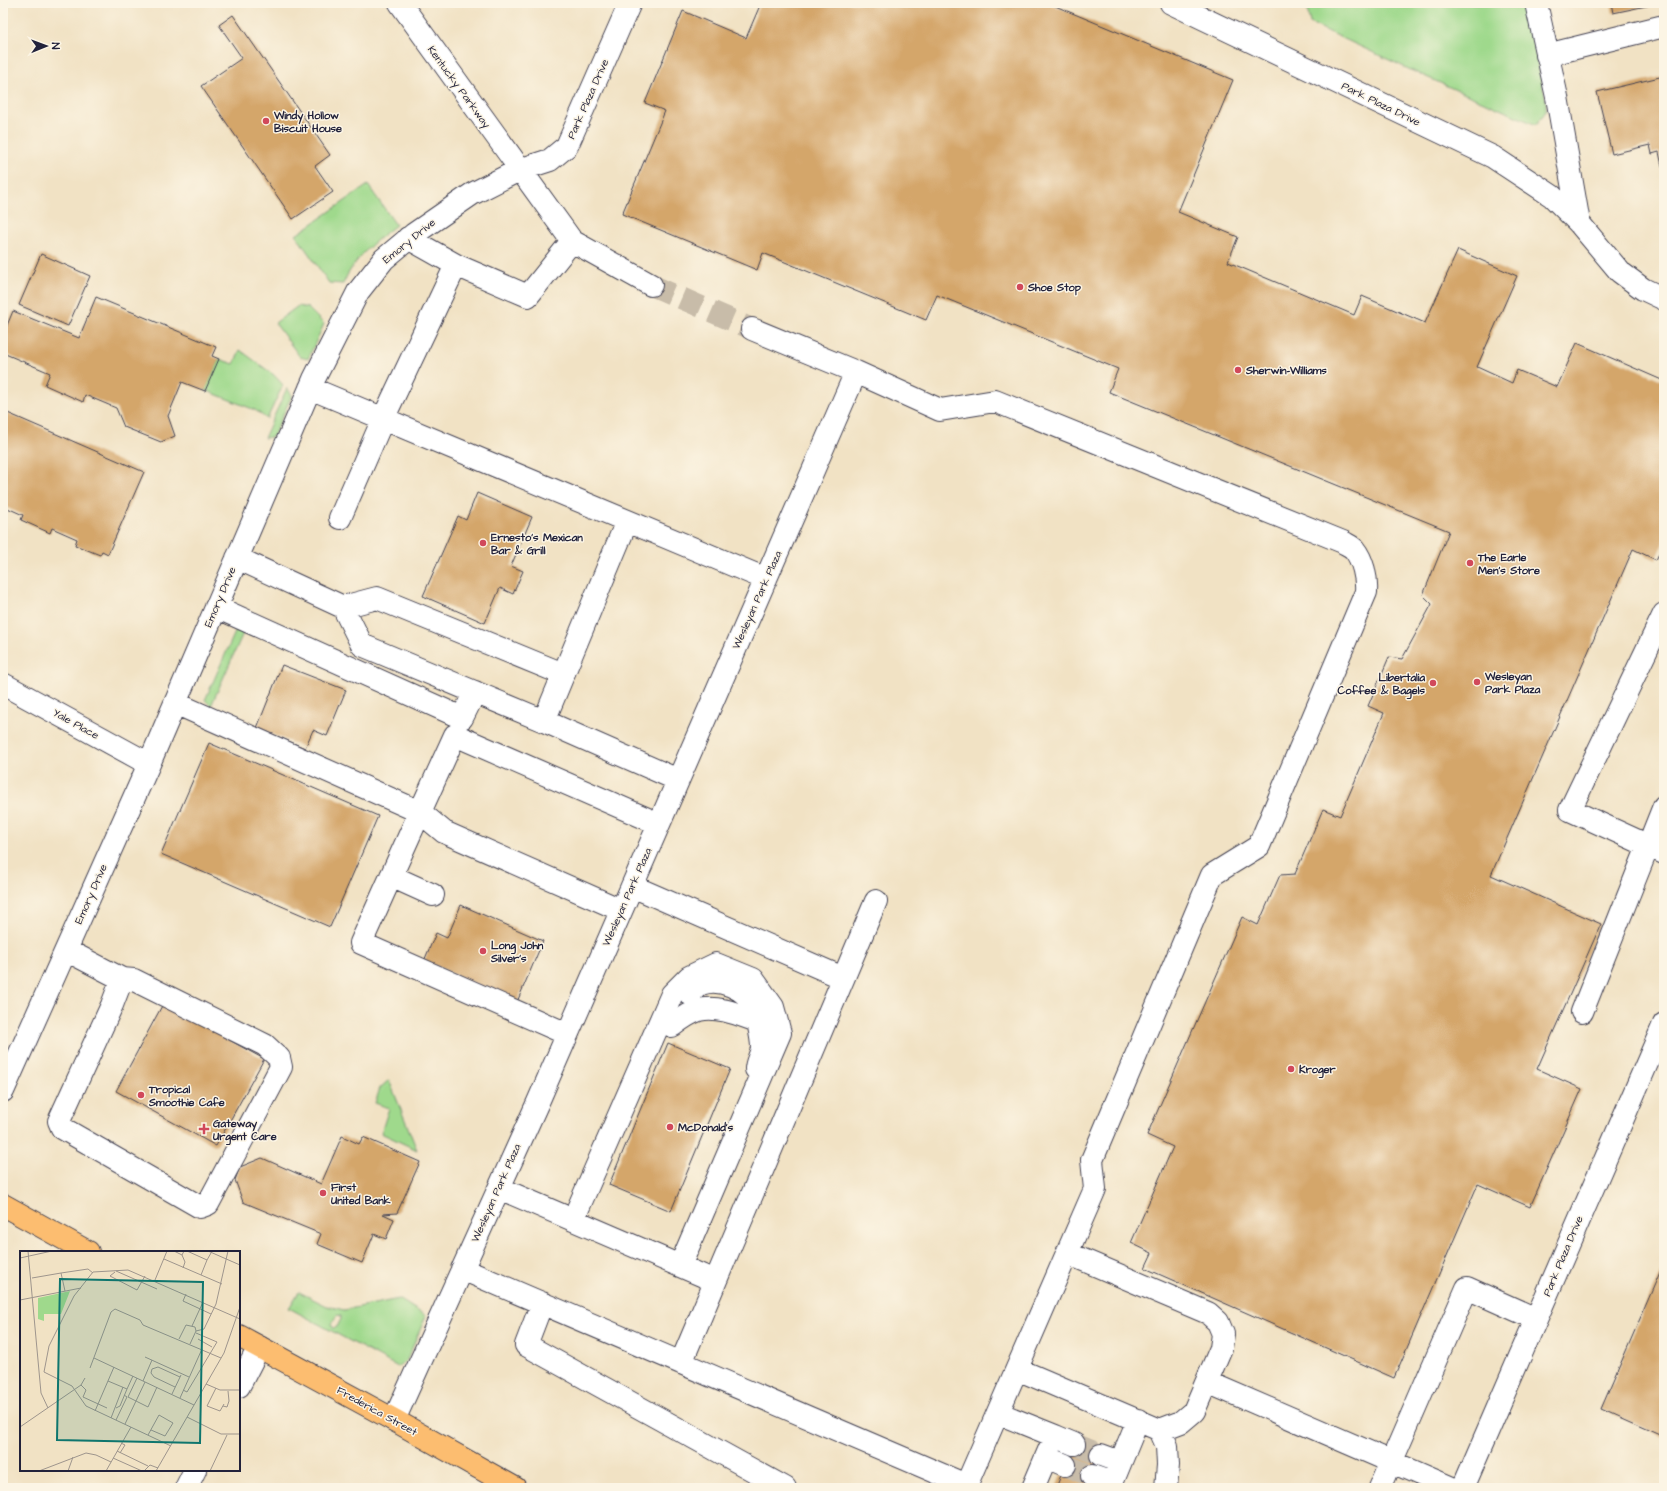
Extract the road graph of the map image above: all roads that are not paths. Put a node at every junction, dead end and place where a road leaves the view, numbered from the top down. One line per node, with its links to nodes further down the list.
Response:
1 (400, 3): 7 (street, Kentucky Parkway)
2 (630, 3): 7 (street, Park Plaza Drive)
3 (1171, 3): 8 (street, Park Plaza Drive)
4 (1536, 3): 6 (street)
5 (1664, 26): 6 (street)
6 (1547, 54): 8 (street)
7 (519, 170): 9 (street, Emory Drive); 10 (street, Kentucky Parkway)
8 (1579, 223): 13 (street, Park Plaza Drive)
9 (408, 238): 11 (street); 16 (street, Emory Drive)
10 (572, 241): 11 (street); 12 (street)
11 (456, 265): 17 (street)
12 (651, 285)
13 (1664, 299)
14 (752, 329): 15 (street)
15 (856, 372): 21 (street, Wesleyan Park Plaza); 57 (street)
16 (310, 388): 17 (street); 20 (street, Emory Drive)
17 (383, 419): 18 (street); 19 (street)
18 (340, 518)
19 (627, 521): 21 (street); 25 (street)
20 (237, 558): 22 (street, Emory Drive); 23 (street)
21 (766, 579): 32 (street, Wesleyan Park Plaza)
22 (216, 607): 28 (street, Emory Drive); 30 (street)
23 (344, 607): 25 (street); 27 (street)
24 (1664, 614): 36 (street)
25 (562, 674): 29 (street)
26 (3, 684): 31 (street, Yale Place)
27 (475, 692): 29 (street); 30 (street)
28 (175, 703): 31 (street, Emory Drive); 34 (street)
29 (544, 721): 32 (street)
30 (459, 727): 34 (street); 35 (street)
31 (149, 764): 42 (street, Emory Drive)
32 (678, 780): 35 (street, Wesleyan Park Plaza)
33 (1664, 806): 36 (street)
34 (420, 812): 37 (street); 41 (street)
35 (659, 824): 38 (street, Wesleyan Park Plaza)
36 (1656, 849): 45 (street)
37 (391, 876): 39 (street); 49 (street)
38 (632, 886): 41 (street, Wesleyan Park Plaza); 43 (street)
39 (433, 895)
40 (876, 901): 43 (street)
41 (621, 910): 49 (street, Wesleyan Park Plaza)
42 (66, 950): 44 (street); 51 (street, Emory Drive)
43 (844, 978): 60 (street)
44 (122, 979): 44 (street)
45 (1582, 1012)
46 (757, 1021): 48 (street); 48 (street); 50 (street)
47 (1664, 1024): 62 (street, Park Plaza Drive)
48 (672, 1026): 53 (street)
49 (567, 1034): 52 (street, Wesleyan Park Plaza)
50 (759, 1081): 53 (street); 58 (street)
51 (3, 1091)
52 (498, 1188): 55 (street); 59 (street, Wesleyan Park Plaza)
53 (587, 1188): 55 (street)
54 (3, 1205): 56 (main road)
55 (573, 1220): 58 (street)
56 (86, 1251)
57 (1067, 1253): 66 (street); 67 (street)
58 (680, 1266): 60 (street)
59 (462, 1269): 61 (street); 70 (street, Wesleyan Park Plaza)
60 (716, 1281): 65 (street)
61 (542, 1303): 65 (street); 79 (street)
62 (1536, 1319): 73 (street); 84 (street, Park Plaza Drive)
63 (240, 1337): 64 (main road, Frederica Street)
64 (259, 1347): 68 (street); 70 (main road, Frederica Street)
65 (681, 1363): 76 (street)
66 (1017, 1369): 69 (street); 71 (street)
67 (1207, 1382): 72 (street); 73 (street)
68 (240, 1384)
69 (998, 1413): 76 (street); 80 (street)
70 (394, 1420): 78 (main road, Frederica Street)
71 (1138, 1420): 72 (street); 75 (street)
72 (1160, 1430): 81 (street)
73 (1392, 1462): 82 (street); 83 (street)
74 (194, 1471): 77 (street)
75 (1105, 1482)
76 (966, 1487)
77 (186, 1488)
78 (514, 1488)
79 (785, 1488)
80 (1033, 1488)
81 (1166, 1488)
82 (1380, 1488)
83 (1452, 1488)
84 (1463, 1488)

